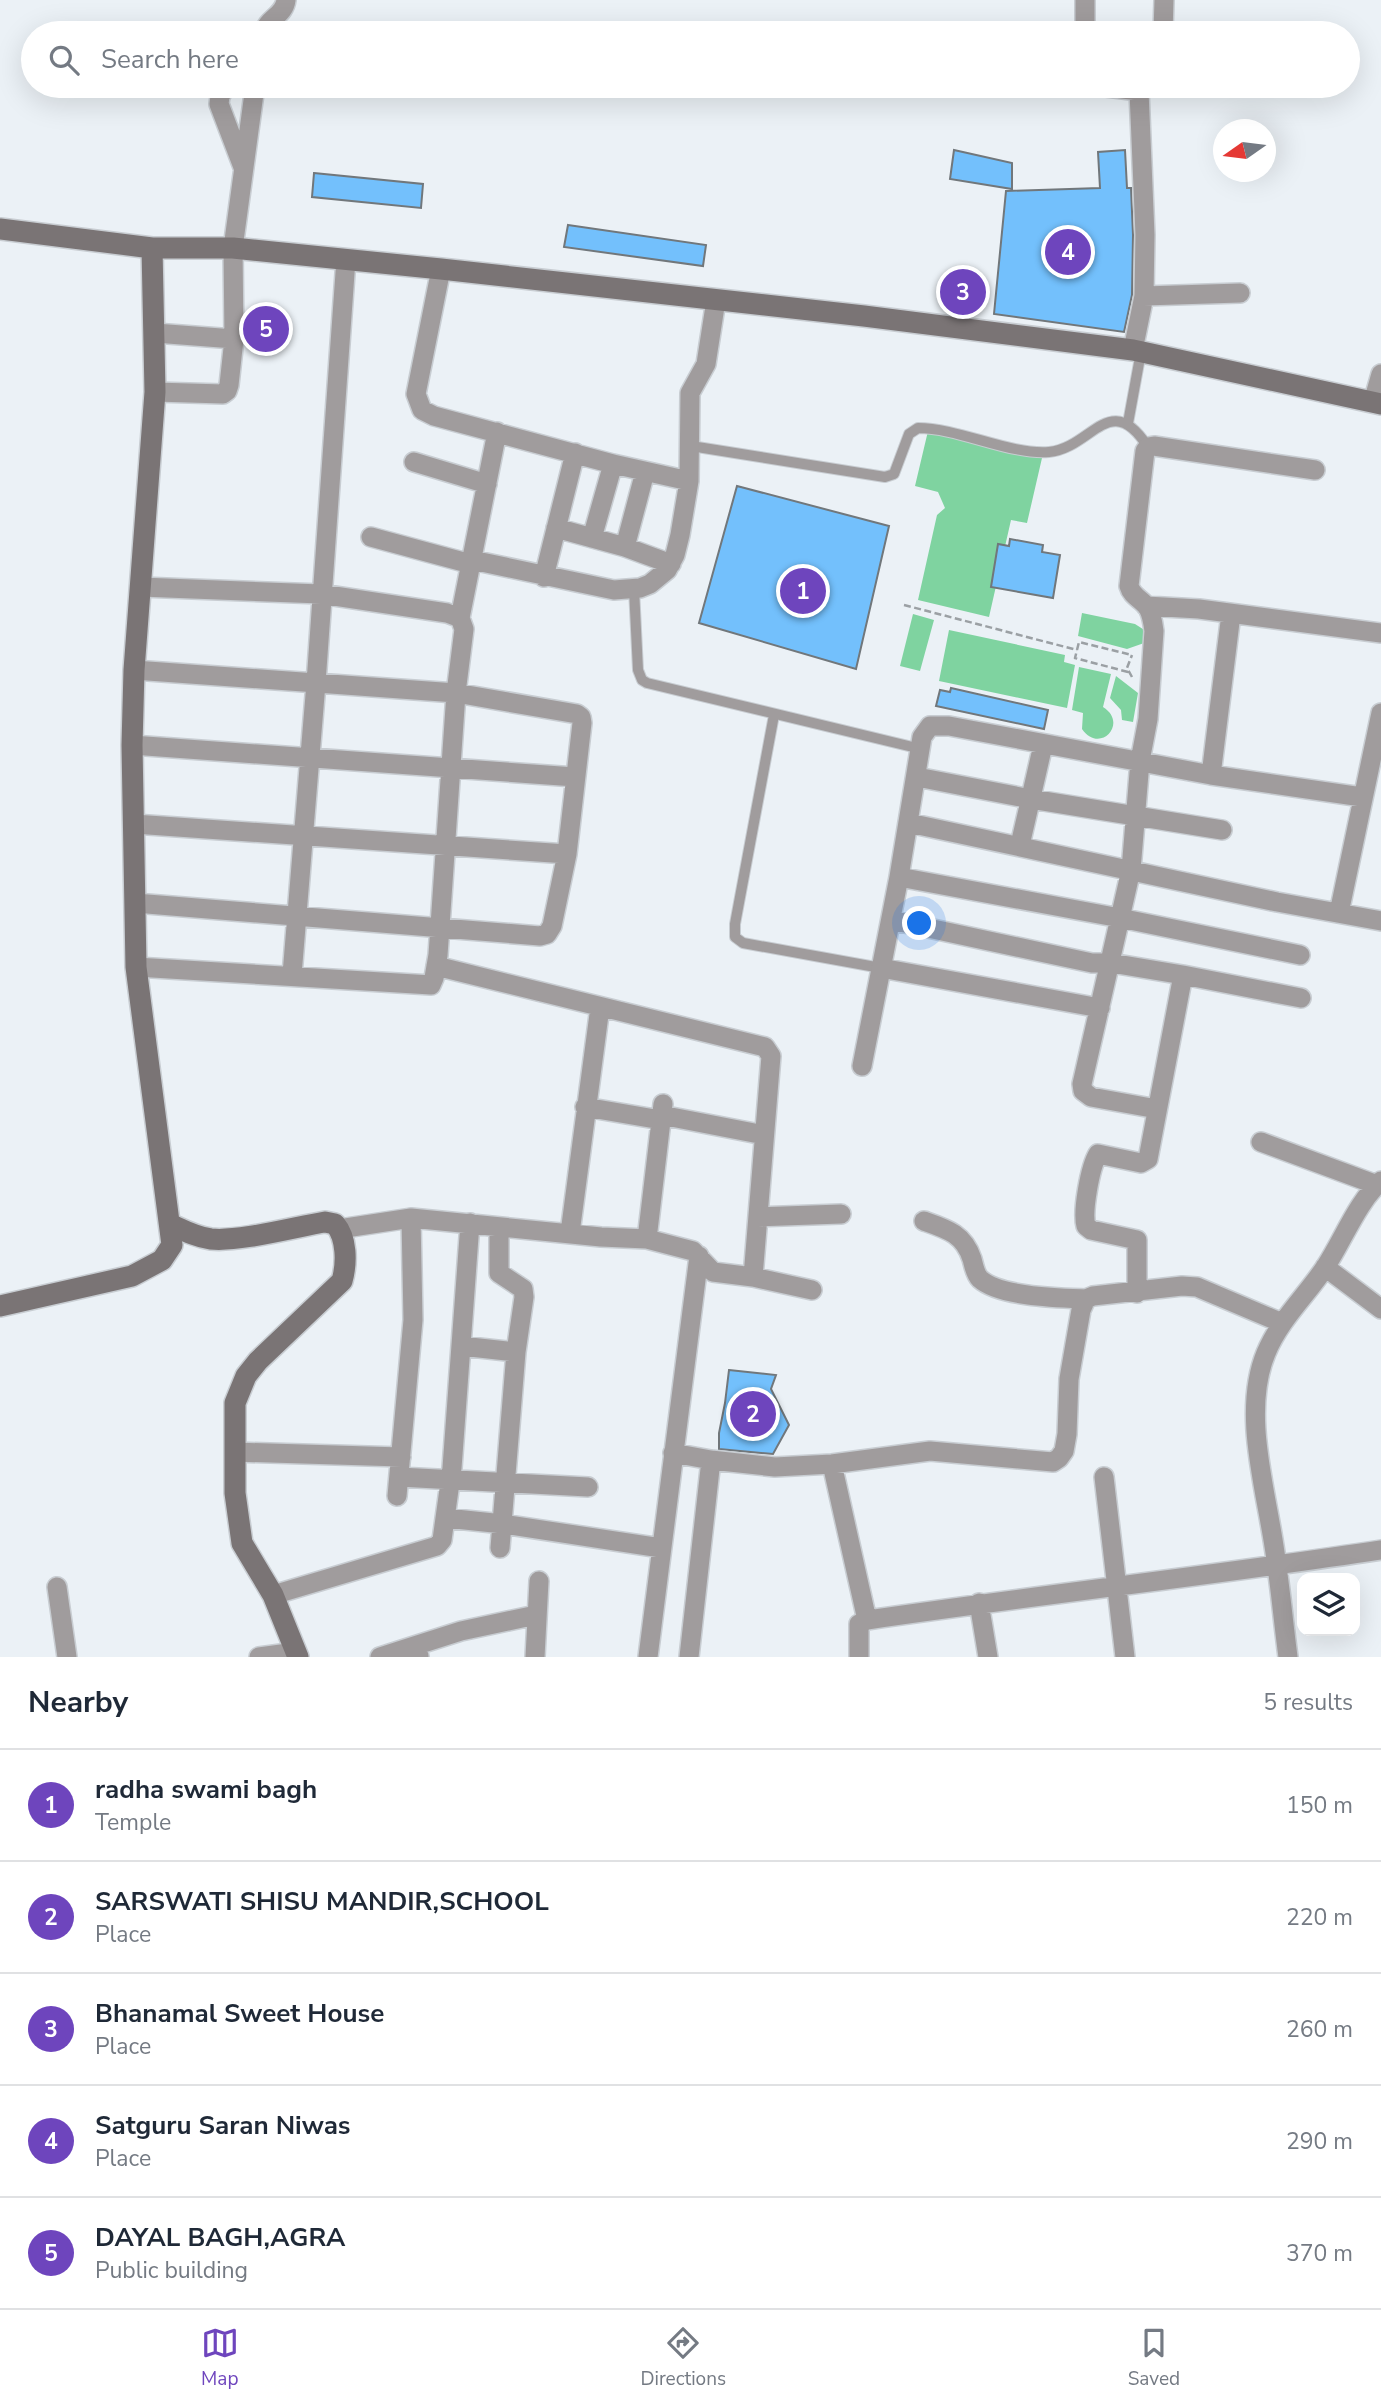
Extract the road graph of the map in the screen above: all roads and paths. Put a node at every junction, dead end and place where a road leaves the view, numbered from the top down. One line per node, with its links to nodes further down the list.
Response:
1 (286, 0): 4 (street)
2 (1085, 0): 5 (street)
3 (1164, 0): 6 (street)
4 (270, 21)
5 (1084, 21)
6 (1163, 21)
7 (220, 98): 10 (street)
8 (253, 98): 10 (street)
9 (1144, 98): 17 (street)
10 (244, 168): 13 (street)
11 (0, 229): 12 (street)
12 (152, 248): 13 (street); 19 (street)
13 (233, 248): 14 (street); 20 (street)
14 (346, 259): 15 (street); 45 (street)
15 (441, 269): 18 (street); 26 (street)
16 (1240, 293): 17 (street)
17 (1144, 296): 21 (street)
18 (716, 300): 21 (street); 27 (street)
19 (155, 333): 20 (street); 23 (street)
20 (234, 339): 23 (street)
21 (1137, 351): 24 (street); 25 (lane)
22 (1381, 374): 24 (street)
23 (155, 391): 43 (street)
24 (1377, 403)
25 (1128, 423): 27 (lane); 28 (lane)
26 (497, 432): 29 (street); 35 (street)
27 (691, 446): 34 (street)
28 (1148, 447): 32 (street); 47 (street)
29 (575, 453): 31 (street); 36 (street)
30 (414, 462): 35 (street)
31 (613, 464): 33 (street); 38 (street)
32 (1315, 470)
33 (645, 472): 34 (street); 39 (street)
34 (689, 481): 41 (street)
35 (487, 484): 40 (street)
36 (556, 528): 38 (street); 42 (street)
37 (371, 537): 40 (street)
38 (592, 538): 39 (street)
39 (625, 547): 41 (street)
40 (471, 562): 42 (street); 49 (street)
41 (671, 564): 44 (street)
42 (544, 577): 44 (street)
43 (141, 587): 45 (street); 53 (street)
44 (634, 589): 58 (lane)
45 (321, 594): 49 (street); 55 (street)
46 (904, 606): 51 (path)
47 (1146, 606): 48 (street); 63 (street)
48 (1231, 614): 50 (street); 65 (street)
49 (460, 618): 56 (street)
50 (1381, 633)
51 (1077, 650): 52 (path); 54 (path)
52 (1132, 655)
53 (134, 670): 55 (street); 59 (street)
54 (1128, 671)
55 (316, 683): 56 (street); 62 (street)
56 (456, 693): 64 (street); 66 (street)
57 (1381, 713): 68 (street)
58 (774, 715): 61 (lane); 92 (lane)
59 (132, 745): 62 (street); 73 (street)
60 (1043, 745): 61 (street); 63 (street); 70 (street)
61 (921, 749): 67 (street)
62 (309, 758): 64 (street); 75 (street)
63 (1140, 761): 65 (street); 71 (street)
64 (452, 769): 66 (street); 76 (street)
65 (1211, 775): 69 (street)
66 (575, 777): 78 (street)
67 (917, 777): 70 (street); 72 (street)
68 (1374, 779): 69 (street)
69 (1362, 797): 82 (street)
70 (1031, 799): 71 (street); 77 (street)
71 (1135, 816): 74 (street); 79 (street)
72 (909, 823): 77 (street); 80 (street)
73 (134, 824): 75 (street); 81 (street)
74 (1222, 831)
75 (302, 836): 76 (street); 83 (street)
76 (444, 844): 78 (street); 87 (street)
77 (1020, 845): 79 (street)
78 (567, 854): 87 (street)
79 (1131, 870): 82 (street); 84 (street)
80 (899, 877): 84 (street); 85 (street)
81 (135, 903): 83 (street); 91 (street)
82 (1339, 913): 86 (street)
83 (296, 916): 87 (street); 93 (street)
84 (1120, 918): 88 (street); 89 (street)
85 (891, 920): 89 (street); 92 (street)
86 (1381, 921)
87 (439, 927): 90 (street)
88 (1300, 955)
89 (1111, 963): 94 (street); 97 (street)
90 (436, 966): 93 (street); 96 (street)
91 (136, 967): 93 (street); 110 (street)
92 (881, 968): 97 (street); 98 (street)
93 (292, 975)
94 (1183, 975): 95 (street); 100 (street)
95 (1301, 998)
96 (600, 1007): 99 (street); 102 (street)
97 (1100, 1008): 100 (street)
98 (862, 1066)
99 (585, 1107): 101 (street); 113 (street)
100 (1157, 1108): 119 (street)
101 (662, 1113): 102 (street); 114 (street)
102 (764, 1135): 107 (street)
103 (1261, 1142): 104 (street)
104 (1379, 1183): 116 (street)
105 (841, 1213): 107 (street)
106 (411, 1217): 109 (street); 112 (street); 130 (street)
107 (758, 1217): 117 (street)
108 (924, 1221): 120 (street)
109 (470, 1223): 111 (street); 124 (street)
110 (170, 1224): 112 (street); 121 (street)
111 (499, 1227): 113 (street); 125 (street)
112 (339, 1229): 126 (street)
113 (570, 1233): 114 (street)
114 (647, 1239): 115 (street)
115 (699, 1256): 117 (street); 127 (street)
116 (1325, 1267): 122 (street); 123 (street)
117 (753, 1277): 118 (street)
118 (812, 1290)
119 (1137, 1293): 120 (street); 123 (street)
120 (1086, 1299): 129 (street)
121 (0, 1306)
122 (1381, 1308)
123 (1282, 1323): 140 (street)
124 (461, 1346): 125 (street); 132 (street)
125 (516, 1352): 133 (street)
126 (235, 1452): 130 (street); 144 (street)
127 (673, 1453): 128 (street); 138 (street)
128 (711, 1460): 129 (street); 155 (street)
129 (832, 1464): 147 (street)
130 (399, 1477): 132 (street)
131 (1104, 1477): 142 (street)
132 (450, 1480): 133 (street); 135 (street)
133 (505, 1482): 134 (street); 136 (street)
134 (589, 1487)
135 (446, 1518): 136 (street); 144 (street)
136 (503, 1524): 137 (street); 138 (street)
137 (500, 1548)
138 (661, 1548): 154 (street)
139 (1381, 1550): 140 (street)
140 (1277, 1566): 142 (street); 159 (street)
141 (538, 1580): 146 (street)
142 (1115, 1585): 145 (street); 158 (street)
143 (57, 1587): 150 (street)
144 (273, 1595): 149 (street)
145 (979, 1603): 147 (street); 157 (street)
146 (536, 1615): 148 (street); 153 (street)
147 (867, 1620): 156 (street)
148 (415, 1652): 152 (street)
149 (297, 1654): 151 (street)
150 (67, 1657)
151 (259, 1657)
152 (380, 1657)
153 (535, 1657)
154 (648, 1657)
155 (689, 1657)
156 (859, 1657)
157 (988, 1657)
158 (1125, 1657)
159 (1287, 1657)

